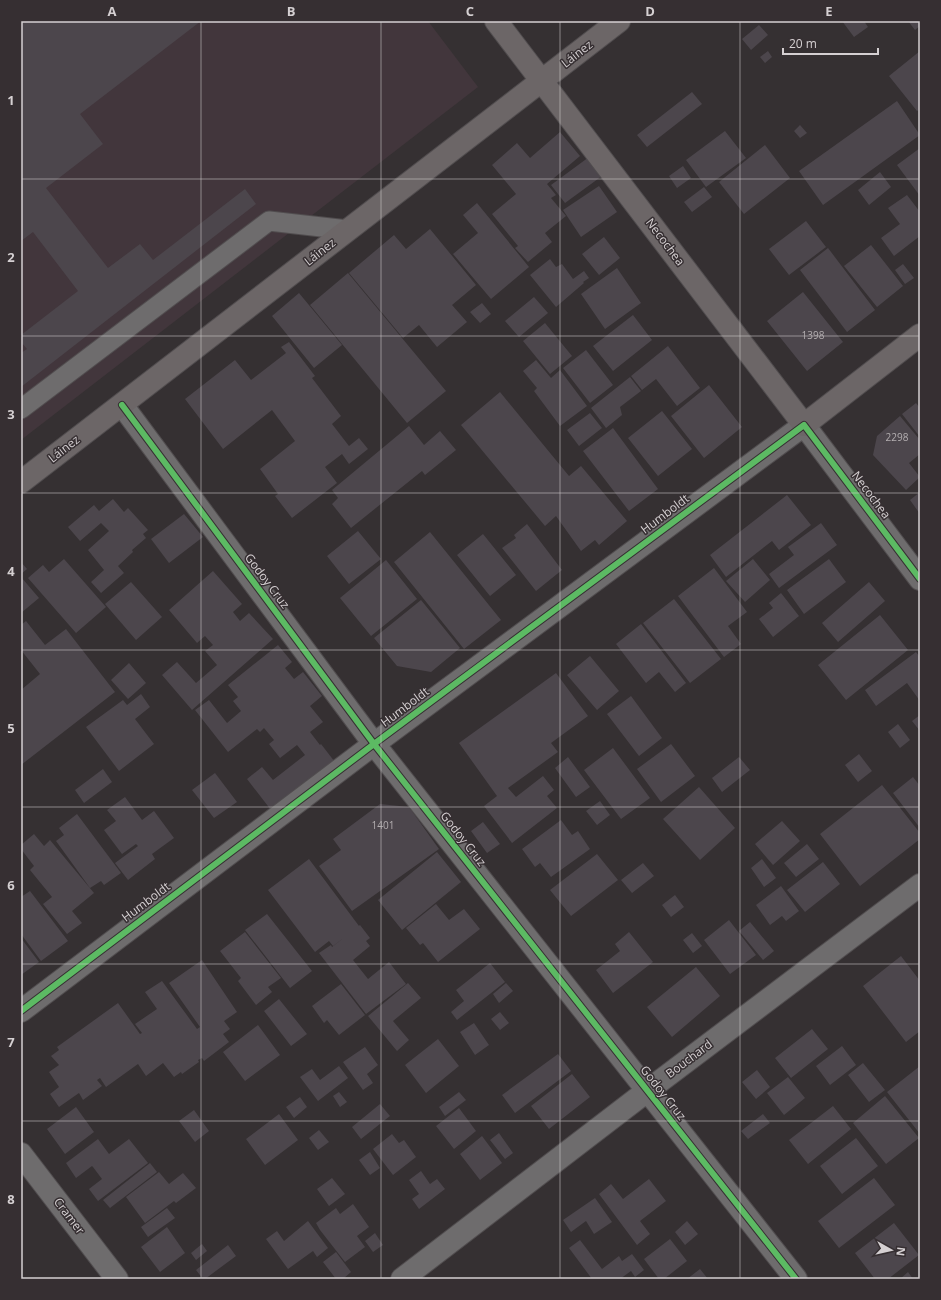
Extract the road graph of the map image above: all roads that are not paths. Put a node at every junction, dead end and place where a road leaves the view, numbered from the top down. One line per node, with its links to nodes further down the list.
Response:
1 (496, 21): 3 (main road, Necochea)
2 (620, 21): 3 (main road, Láinez)
3 (542, 81): 4 (main road, Láinez); 8 (main road, Necochea)
4 (348, 230): 6 (main road, Láinez); 7 (lane)
5 (920, 335): 8 (main road, Humboldt)
6 (122, 405): 9 (main road, Láinez); 11 (street, Godoy Cruz)
7 (21, 409)
8 (804, 425): 10 (street, Necochea); 11 (street, Humboldt)
9 (21, 482)
10 (920, 579)
11 (374, 744): 13 (street, Humboldt); 14 (street, Godoy Cruz)
12 (920, 885): 14 (street, Bouchard)
13 (21, 1011)
14 (647, 1091): 17 (street, Bouchard); 18 (street, Godoy Cruz)
15 (21, 1154): 16 (street, Cramer)
16 (116, 1279)
17 (402, 1279)
18 (796, 1279)

